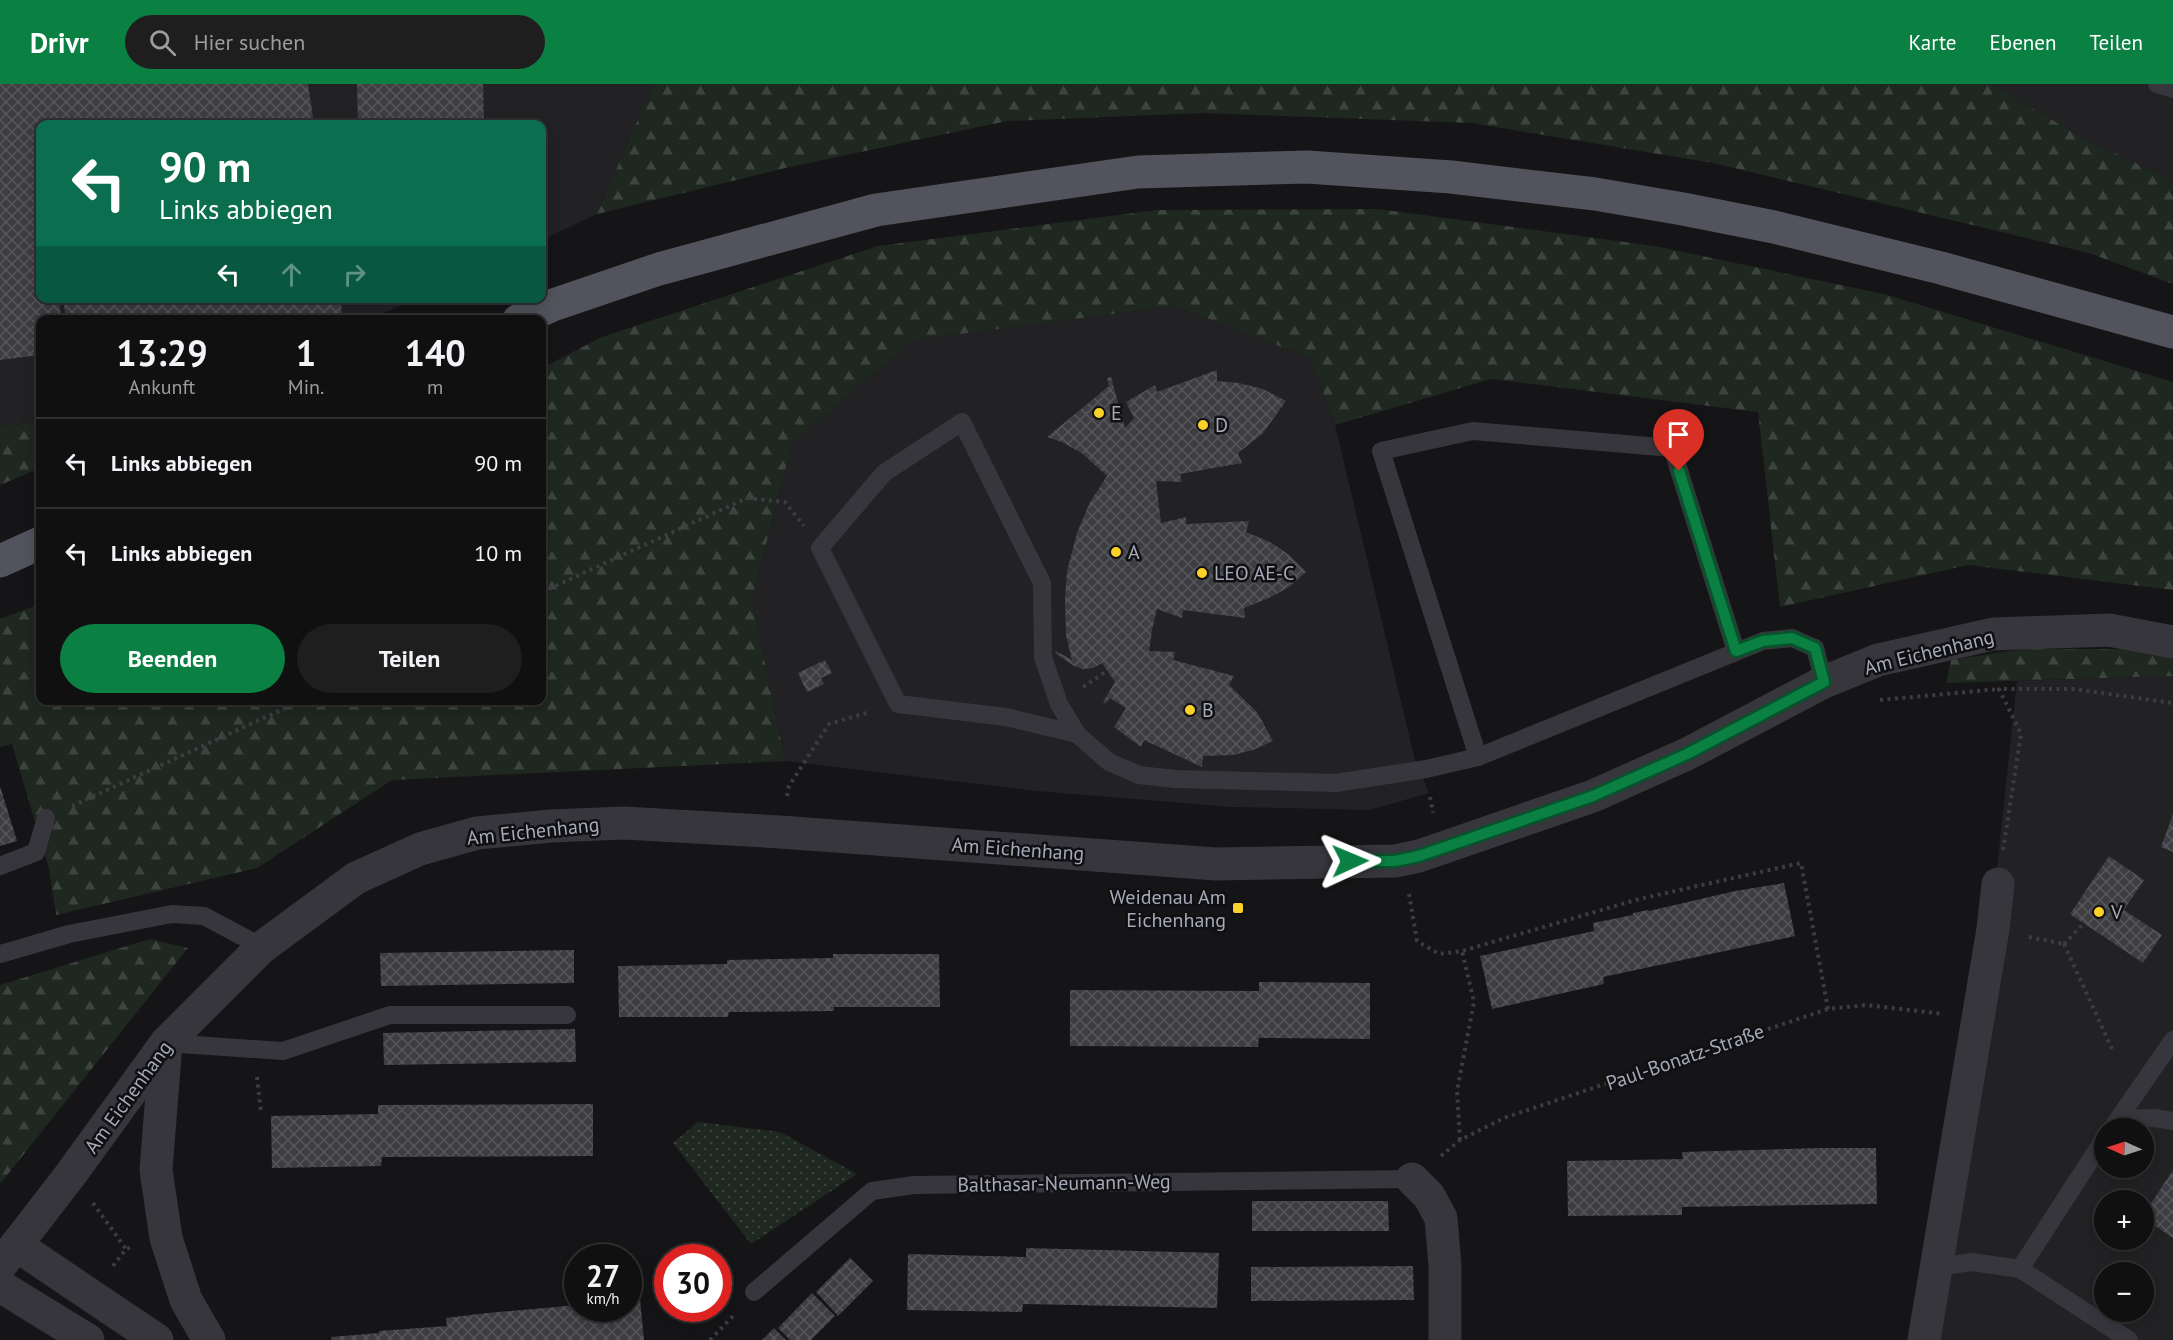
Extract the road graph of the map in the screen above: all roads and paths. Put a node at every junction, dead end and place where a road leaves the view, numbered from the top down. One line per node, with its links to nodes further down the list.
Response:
1 (2157, 84): 2 (lane)
2 (2173, 89)
3 (530, 315): 4 (main road)
4 (2173, 332)
5 (36, 545): 7 (main road)
6 (820, 548): 8 (path); 13 (lane); 15 (lane)
7 (0, 561)
8 (546, 590)
9 (2173, 642): 11 (street, Am Eichenhang)
10 (1736, 651): 11 (lane); 16 (lane); 16 (lane)
11 (1824, 682): 18 (street, Am Eichenhang)
12 (2173, 703): 20 (path)
13 (898, 704): 15 (lane); 18 (path)
14 (292, 705): 17 (path)
15 (1077, 734): 16 (lane)
16 (1478, 757)
17 (46, 818): 19 (lane)
18 (780, 832): 23 (street, Am Eichenhang)
19 (0, 866)
20 (1998, 884): 28 (street)
21 (1409, 892): 24 (path)
22 (2084, 924): 31 (path)
23 (262, 947): 25 (lane); 30 (street, Am Eichenhang)
24 (1462, 951): 26 (path); 35 (path)
25 (0, 954)
26 (1828, 1009): 28 (path, Paul-Bonatz-Straße); 35 (path, Paul-Bonatz-Straße)
27 (567, 1015): 30 (lane)
28 (1978, 1018): 41 (street)
29 (2173, 1040): 32 (lane)
30 (166, 1043): 37 (street, Am Eichenhang); 48 (street)
31 (2113, 1051)
32 (2118, 1118)
33 (2154, 1118): 34 (lane)
34 (2173, 1121)
35 (1460, 1140): 38 (path, Paul-Bonatz-Straße)
36 (2094, 1154): 42 (lane)
37 (71, 1174): 39 (path); 40 (street, Am Eichenhang)
38 (1412, 1179): 44 (lane, Balthasar-Neumann-Weg); 50 (street)
39 (126, 1249)
40 (8, 1255): 47 (street)
41 (1936, 1267): 42 (lane); 51 (street)
42 (2020, 1269): 52 (lane)
43 (0, 1286): 46 (street)
44 (754, 1292)
45 (737, 1312): 49 (path)
46 (88, 1340)
47 (157, 1340)
48 (210, 1340)
49 (710, 1340)
50 (1444, 1340)
51 (1924, 1340)
52 (2129, 1340)

